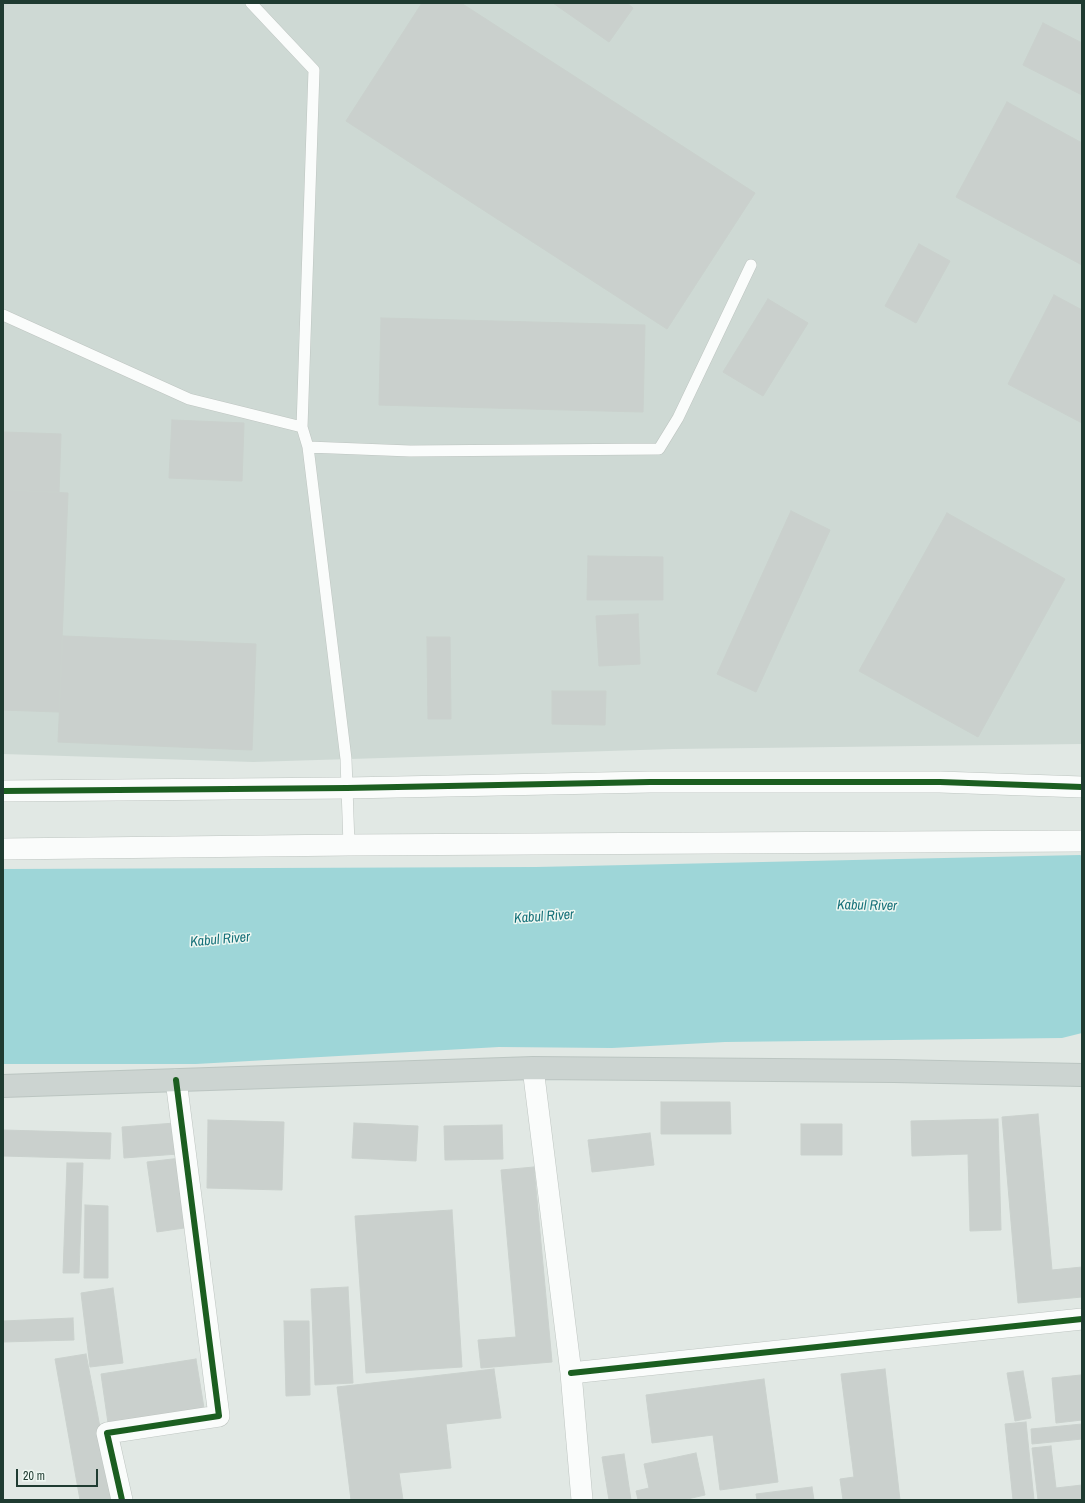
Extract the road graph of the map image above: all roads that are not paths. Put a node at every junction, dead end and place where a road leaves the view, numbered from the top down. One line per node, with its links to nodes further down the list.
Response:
1 (251, 3): 4 (lane)
2 (751, 265): 5 (lane)
3 (3, 315): 4 (lane)
4 (302, 427): 5 (lane)
5 (308, 447): 7 (lane)
6 (1082, 787): 7 (street)
7 (347, 788): 8 (street); 10 (lane)
8 (3, 791)
9 (1082, 841): 10 (street)
10 (349, 845): 11 (street)
11 (3, 849)
12 (533, 1068): 13 (main road); 14 (main road); 17 (street)
13 (1082, 1075)
14 (176, 1080): 15 (main road); 18 (street)
15 (3, 1086)
16 (1082, 1319): 17 (street)
17 (571, 1373): 19 (street)
18 (122, 1500)
19 (582, 1500)

